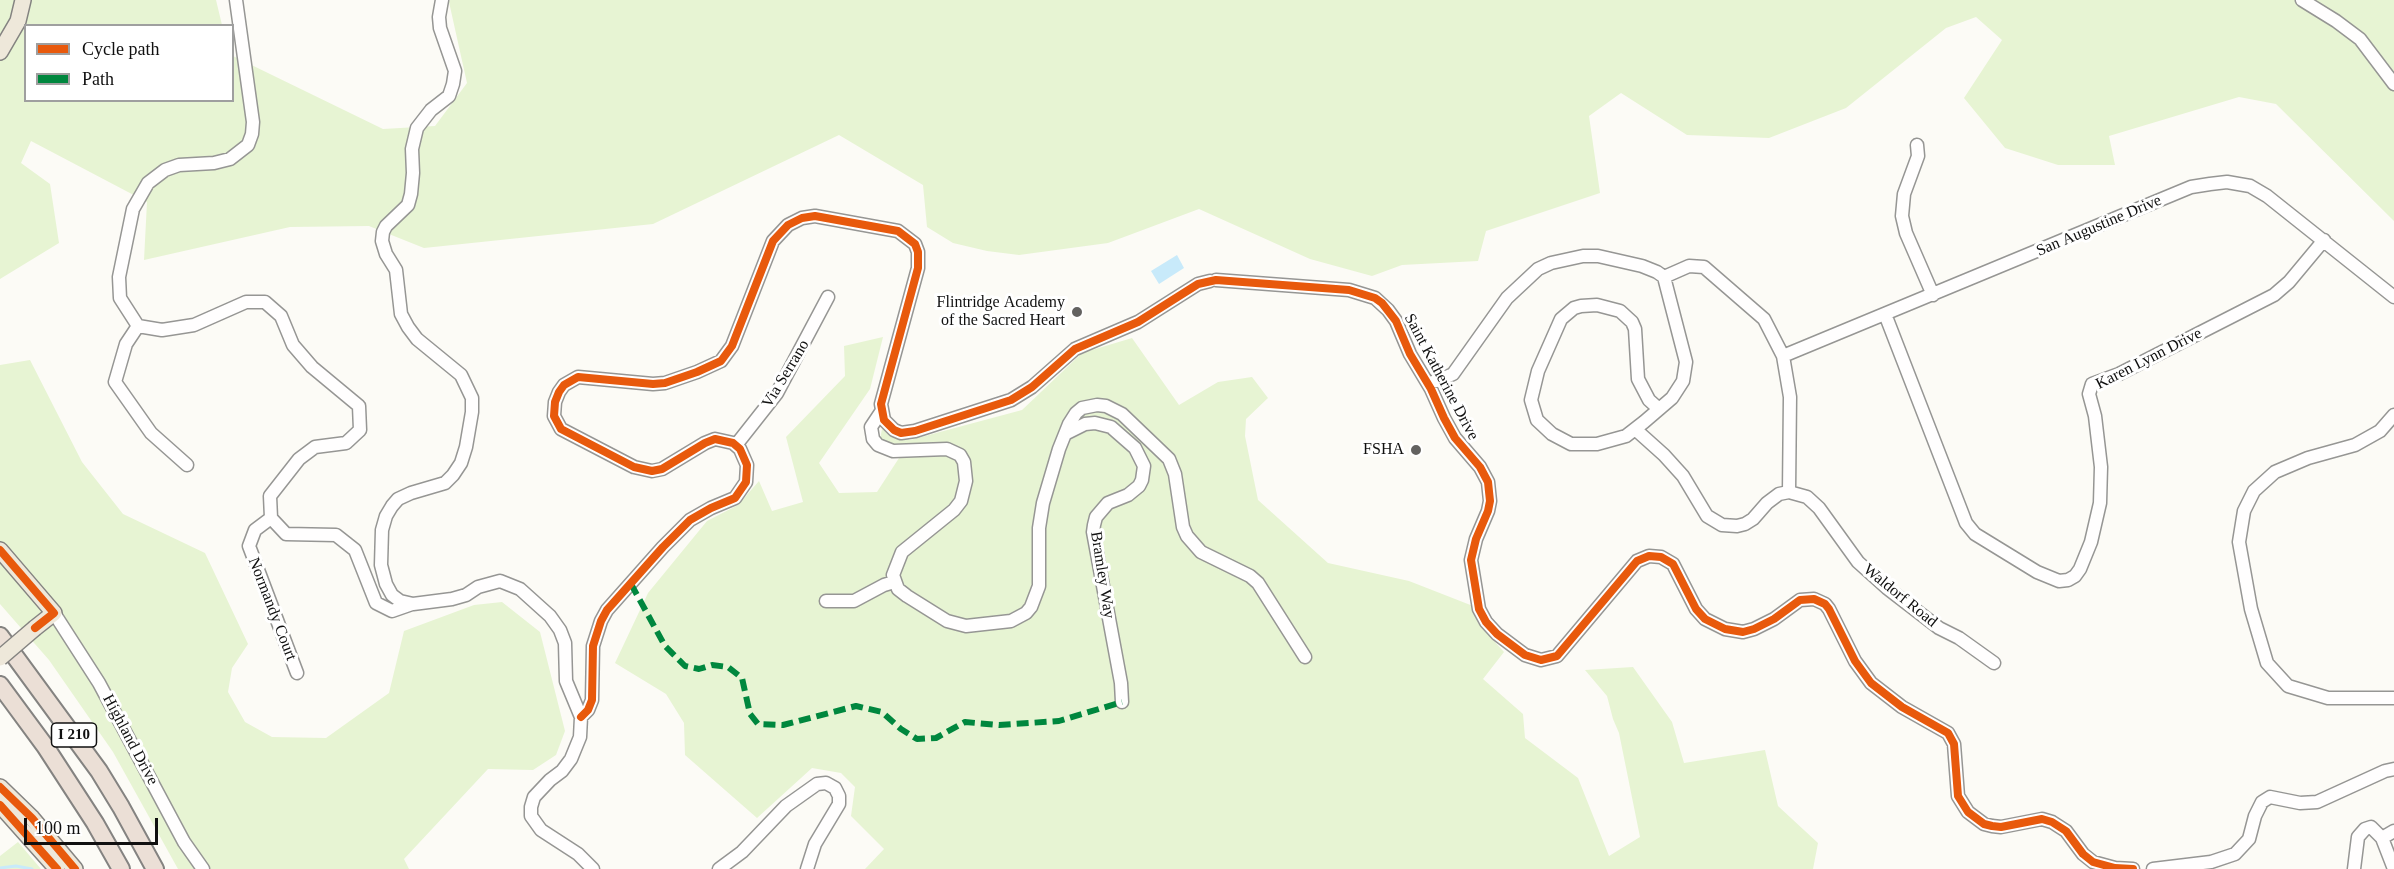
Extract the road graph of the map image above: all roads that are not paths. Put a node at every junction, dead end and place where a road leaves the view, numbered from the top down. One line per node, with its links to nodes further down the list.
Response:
1 (23, 0): 5 (main road)
2 (236, 0): 14 (street)
3 (441, 0): 29 (street)
4 (2302, 0): 6 (street)
5 (0, 52)
6 (2394, 84)
7 (1917, 146): 10 (street)
8 (2324, 240): 10 (street, San Augustine Drive); 12 (street, San Augustine Drive); 13 (street, Karen Lynn Drive)
9 (1664, 277): 15 (street); 16 (street); 17 (street)
10 (1933, 295): 13 (street, San Augustine Drive)
11 (828, 297): 22 (street, Via Serrano)
12 (2394, 297)
13 (1886, 314): 15 (street, San Augustine Drive)
14 (138, 326): 23 (street); 25 (street)
15 (1783, 356): 24 (street)
16 (1428, 383): 18 (street, Saint Katherine Drive); 53 (street, Saint Katherine Drive)
17 (1659, 409): 20 (street); 20 (street)
18 (881, 412): 22 (street); 27 (street)
19 (2394, 415): 37 (street)
20 (1635, 429): 24 (street)
21 (1065, 435): 27 (street); 33 (street); 38 (street, Bramley Way)
22 (736, 445): 39 (street)
23 (187, 465)
24 (1789, 492): 34 (street, Waldorf Road)
25 (271, 518): 29 (street); 35 (street, Normandy Court)
26 (0, 550): 30 (main road)
27 (894, 582): 28 (street)
28 (826, 601)
29 (413, 604): 39 (street)
30 (54, 613): 32 (main road, bridge); 49 (street, Highland Drive)
31 (0, 636): 48 (highway, I 210)
32 (0, 657)
33 (1305, 657)
34 (1994, 663)
35 (297, 673)
36 (0, 685): 47 (highway, I 210)
37 (2394, 698)
38 (1122, 702)
39 (581, 717): 50 (street)
40 (2394, 769): 54 (street)
41 (1, 791): 42 (main road)
42 (27, 823): 45 (main road); 46 (main road)
43 (2394, 831): 44 (street)
44 (2382, 838): 55 (street); 56 (street)
45 (57, 869)
46 (75, 869)
47 (122, 869)
48 (155, 869)
49 (203, 869)
50 (593, 869)
51 (719, 869): 52 (street)
52 (807, 869)
53 (2133, 869)
54 (2153, 869)
55 (2354, 869)
56 (2394, 869)

